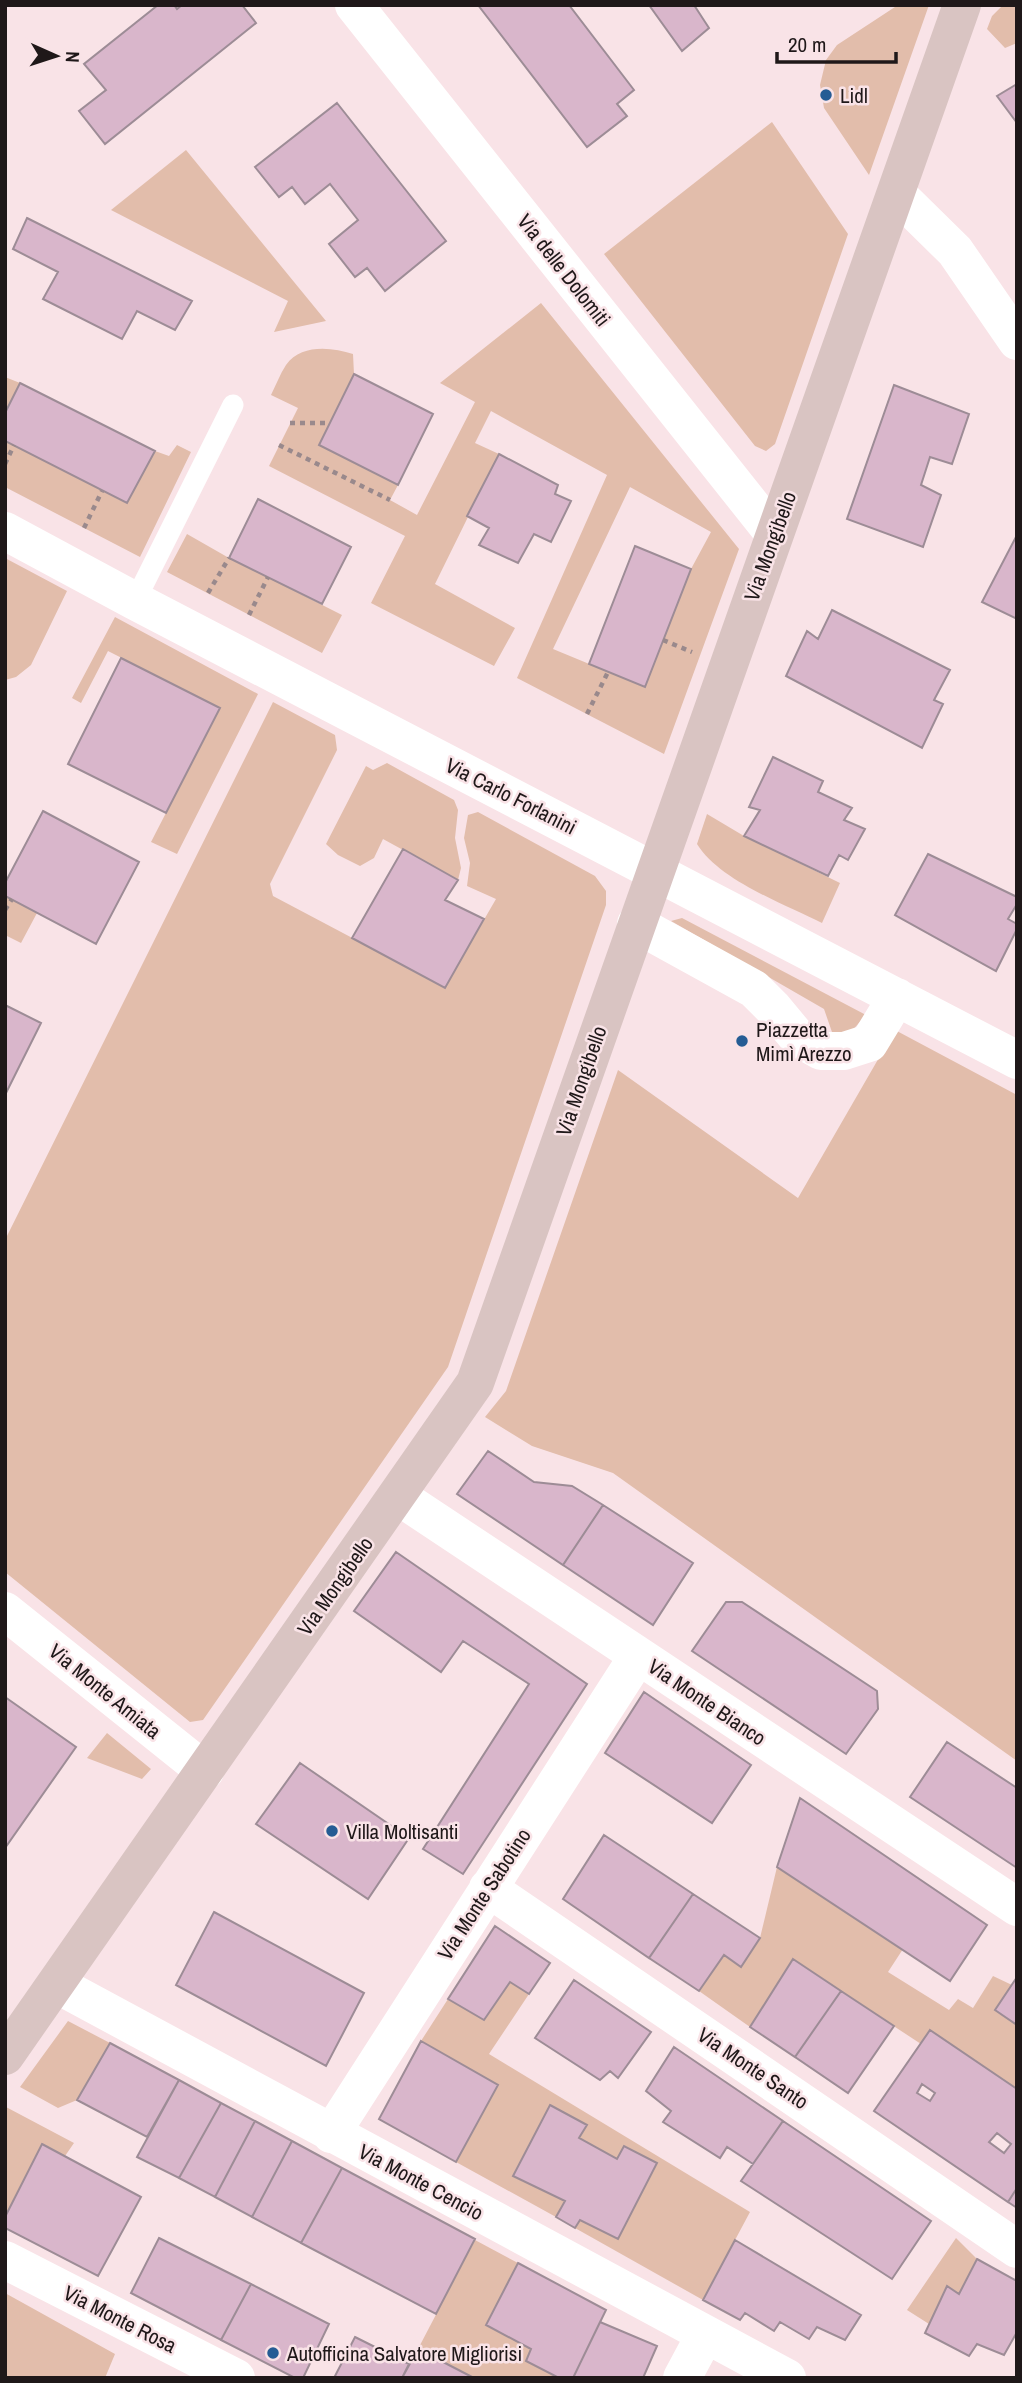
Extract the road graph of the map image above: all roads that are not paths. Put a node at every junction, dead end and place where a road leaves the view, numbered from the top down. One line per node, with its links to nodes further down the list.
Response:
1 (354, 5): 7 (street, Via delle Dolomiti)
2 (962, 5): 3 (street, Via Mongibello)
3 (896, 193): 4 (street); 7 (street, Via Mongibello)
4 (1017, 341)
5 (233, 405): 8 (lane)
6 (5, 531): 8 (street, Via Carlo Forlanini)
7 (774, 534): 9 (street, Via Mongibello)
8 (135, 601): 9 (street, Via Carlo Forlanini)
9 (655, 871): 10 (street, Via Mongibello); 11 (street, Via Carlo Forlanini)
10 (636, 924): 11 (street); 13 (street, Via Mongibello)
11 (897, 997): 12 (street, Via Carlo Forlanini)
12 (1017, 1060)
13 (398, 1496): 15 (street, Via Monte Bianco); 16 (street, Via Mongibello)
14 (5, 1611): 16 (street, Via Monte Amiata)
15 (638, 1656): 17 (street, Via Monte Sabotino); 18 (street, Via Monte Bianco)
16 (205, 1771): 19 (street, Via Mongibello)
17 (488, 1888): 21 (street, Via Monte Sabotino); 22 (street, Via Monte Santo)
18 (1017, 1907)
19 (56, 1984): 20 (street, Via Mongibello); 21 (street, Via Monte Cencio)
20 (5, 2056)
21 (331, 2134): 24 (street, Via Monte Cencio)
22 (1017, 2249)
23 (5, 2260): 25 (street, Via Monte Rosa)
24 (705, 2336): 26 (street); 27 (street, Via Monte Cencio)
25 (236, 2378)
26 (682, 2378)
27 (787, 2378)

